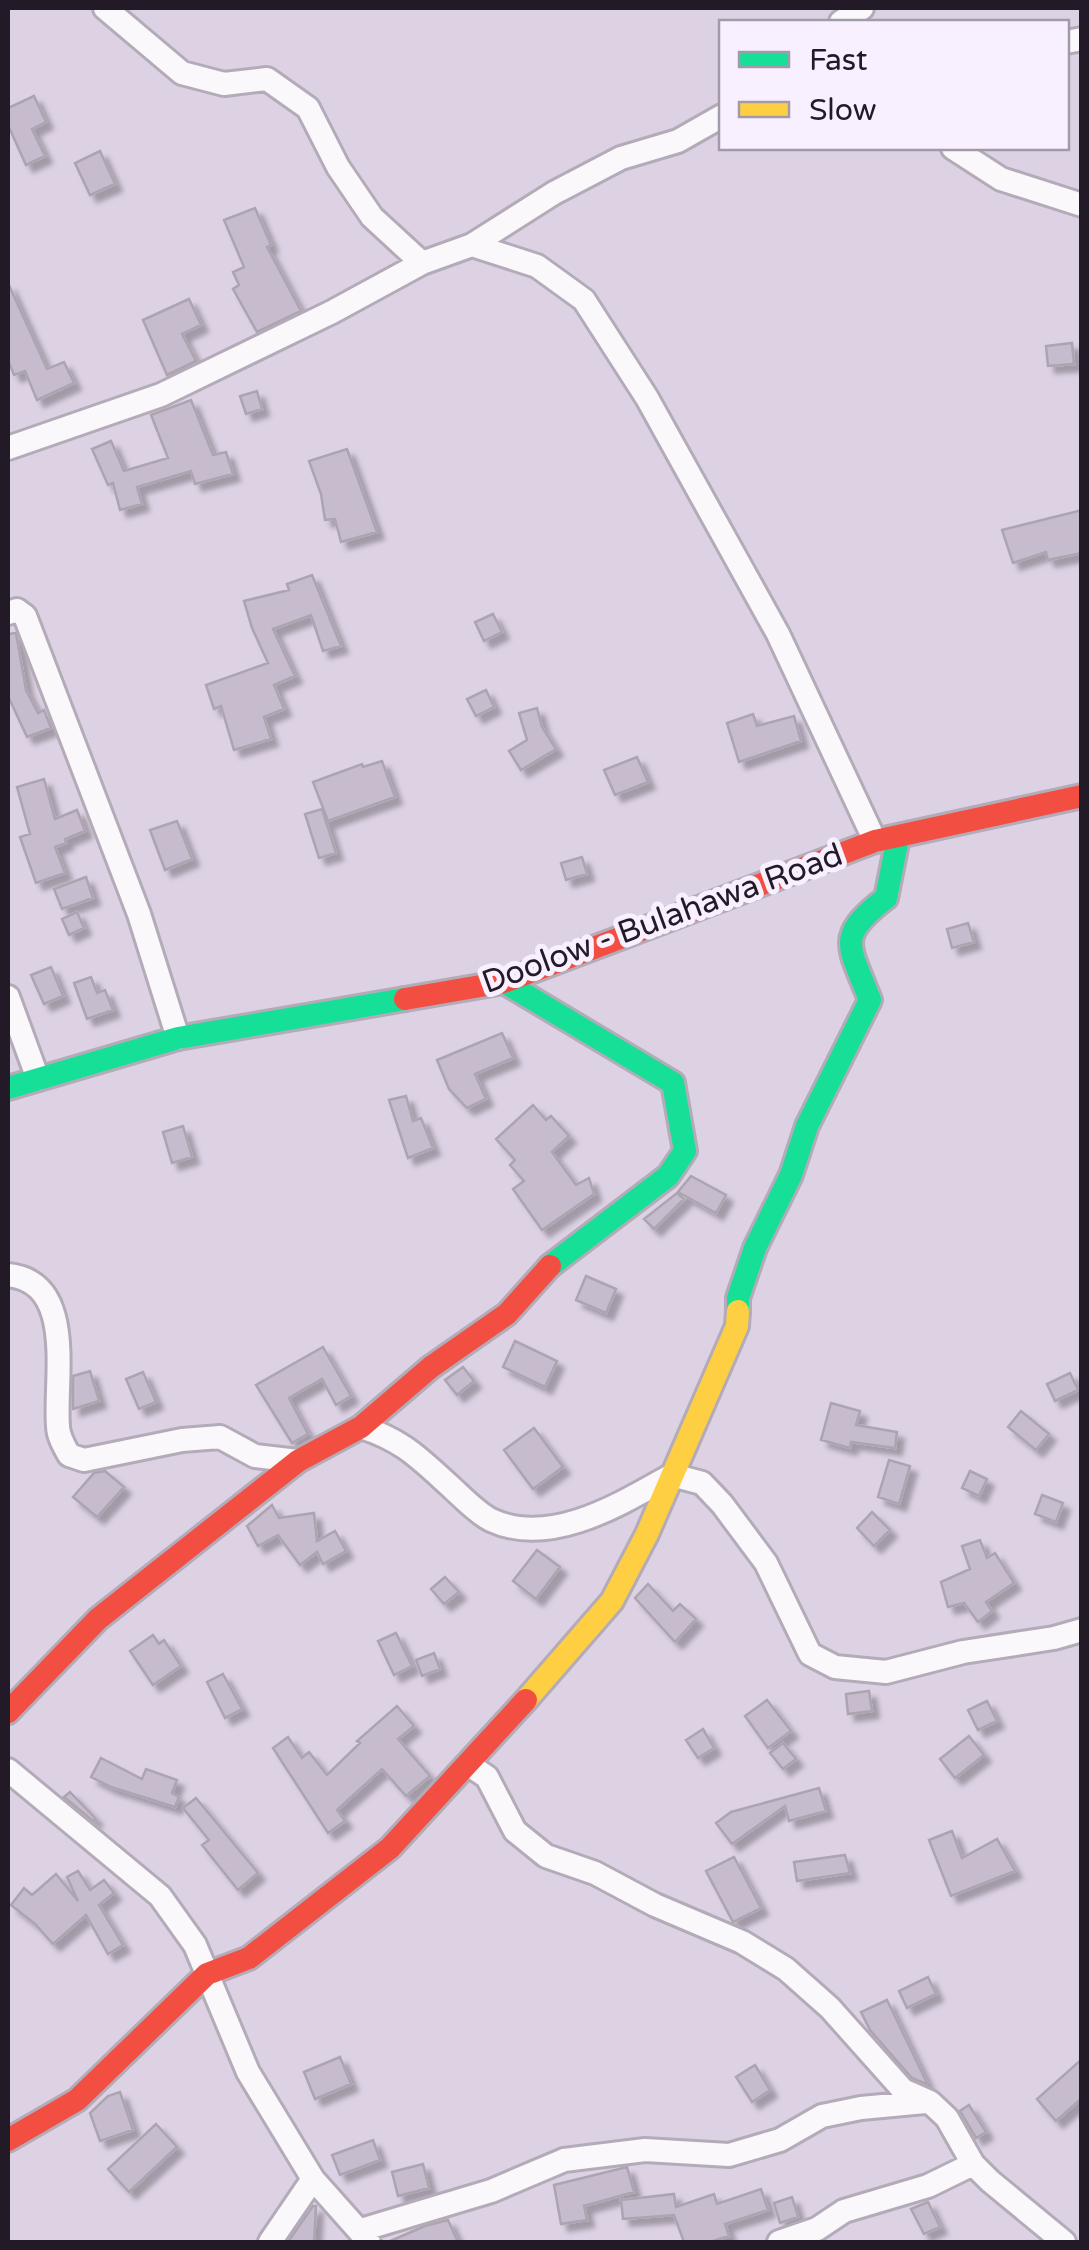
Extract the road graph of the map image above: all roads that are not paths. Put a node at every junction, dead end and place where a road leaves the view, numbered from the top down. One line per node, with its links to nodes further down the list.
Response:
1 (105, 8): 6 (street)
2 (719, 118): 5 (street)
3 (957, 150): 4 (street)
4 (1082, 205)
5 (472, 245): 6 (street); 10 (street)
6 (422, 263): 7 (street)
7 (8, 448)
8 (8, 613): 13 (street)
9 (1082, 796): 10 (street, Doolow - Bulahawa Road)
10 (887, 840): 11 (street, Doolow - Bulahawa Road); 19 (street)
11 (504, 982): 13 (street, Doolow - Bulahawa Road); 17 (street)
12 (8, 997): 14 (street)
13 (178, 1038): 14 (street, Doolow - Bulahawa Road)
14 (38, 1079): 15 (street, Doolow - Bulahawa Road)
15 (8, 1088)
16 (8, 1274): 18 (street)
17 (360, 1427): 18 (street); 19 (street)
18 (298, 1462): 21 (street)
19 (672, 1476): 20 (street); 22 (street)
20 (1082, 1630)
21 (8, 1712)
22 (468, 1765): 24 (street); 25 (street)
23 (8, 1770): 24 (street)
24 (206, 1974): 26 (street); 28 (street)
25 (930, 2102): 27 (street); 29 (street)
26 (8, 2140)
27 (973, 2164): 31 (street); 32 (street)
28 (313, 2179): 29 (street); 30 (street)
29 (365, 2236)
30 (270, 2242)
31 (779, 2242)
32 (1064, 2242)

